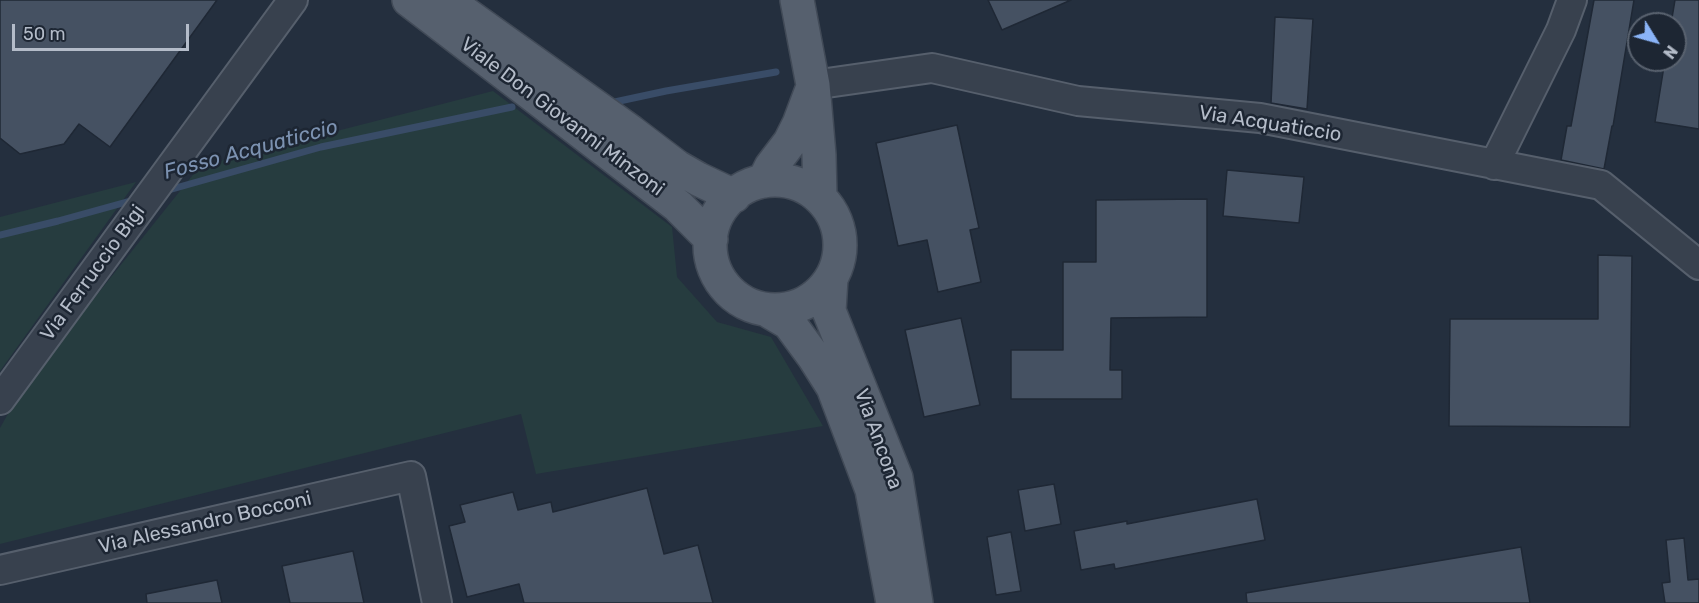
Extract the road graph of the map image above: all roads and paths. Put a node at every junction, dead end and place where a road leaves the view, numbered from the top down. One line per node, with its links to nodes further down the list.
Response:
1 (409, 0): 11 (main road, Viale Don Giovanni Minzoni)
2 (446, 0): 9 (main road, Viale Don Giovanni Minzoni)
3 (797, 0): 6 (main road)
4 (1572, 0): 7 (street)
5 (281, 4): 15 (street, Via Ferruccio Bigi)
6 (813, 85): 7 (street, Via Acquaticcio); 8 (main road); 10 (main road)
7 (1494, 165): 12 (street, Via Acquaticcio)
8 (764, 181): 9 (main road); 10 (main road)
9 (734, 196): 11 (main road)
10 (820, 198): 13 (main road)
11 (711, 239): 14 (main road)
12 (1697, 265)
13 (831, 278): 14 (main road); 19 (main road, Via Ancona)
14 (767, 310): 18 (main road, Via Ancona)
15 (0, 400)
16 (0, 570): 17 (street, Via Alessandro Bocconi)
17 (437, 603)
18 (892, 603)
19 (916, 603)

